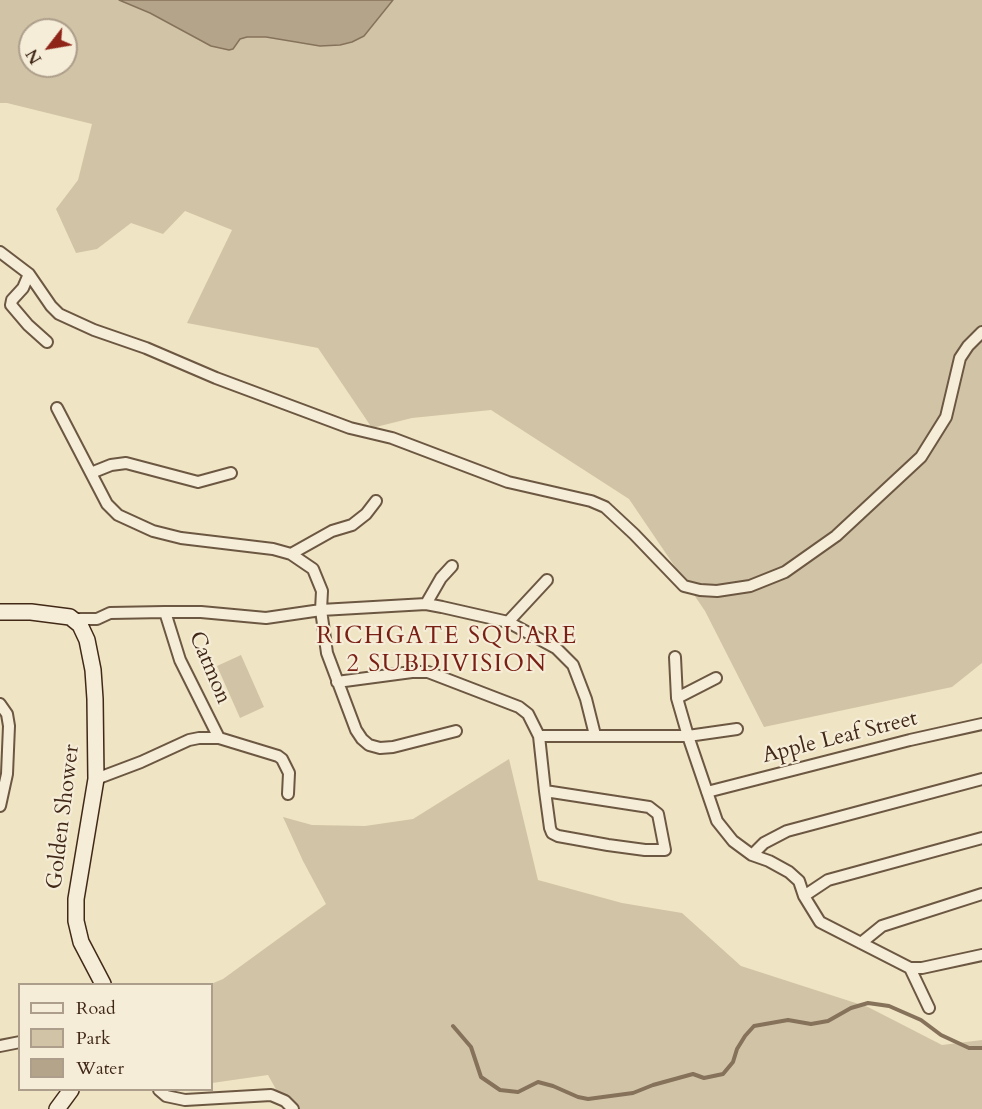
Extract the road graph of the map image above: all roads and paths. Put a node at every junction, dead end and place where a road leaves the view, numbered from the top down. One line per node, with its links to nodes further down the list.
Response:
1 (0, 252): 2 (street)
2 (29, 274): 3 (street); 4 (street)
3 (982, 332)
4 (47, 342)
5 (57, 408): 6 (street)
6 (91, 473): 7 (street); 9 (street)
7 (231, 473)
8 (376, 501): 9 (street)
9 (291, 554): 13 (street)
10 (453, 566): 12 (street)
11 (547, 580): 17 (street)
12 (426, 604): 13 (street); 17 (street)
13 (321, 610): 15 (street); 20 (street)
14 (0, 612): 16 (main road)
15 (165, 612): 16 (street); 29 (street, Catmon)
16 (74, 619): 30 (main road, Golden Shower)
17 (508, 622): 26 (street)
18 (675, 657): 21 (street)
19 (716, 678): 21 (street)
20 (337, 682): 25 (street); 27 (street)
21 (677, 698): 28 (street)
22 (0, 704): 35 (street)
23 (982, 724): 33 (street, Apple Leaf Street)
24 (737, 729): 28 (street)
25 (456, 731)
26 (595, 735): 27 (street); 28 (street)
27 (539, 736): 32 (street)
28 (688, 736): 33 (street)
29 (219, 738): 30 (street); 34 (street)
30 (96, 779): 43 (main road, Golden Shower)
31 (982, 779): 37 (street)
32 (545, 791): 32 (street)
33 (707, 792): 37 (street)
34 (288, 794)
35 (0, 806)
36 (982, 838): 39 (street)
37 (752, 855): 39 (street)
38 (982, 894): 40 (street)
39 (804, 896): 40 (street)
40 (861, 943): 42 (street)
41 (981, 958): 42 (street)
42 (910, 968): 44 (street)
43 (102, 983)
44 (929, 1008)
45 (18, 1042): 46 (street)
46 (0, 1046)
47 (70, 1091): 49 (main road)
48 (161, 1091): 50 (street)
49 (57, 1109)
50 (292, 1109)

